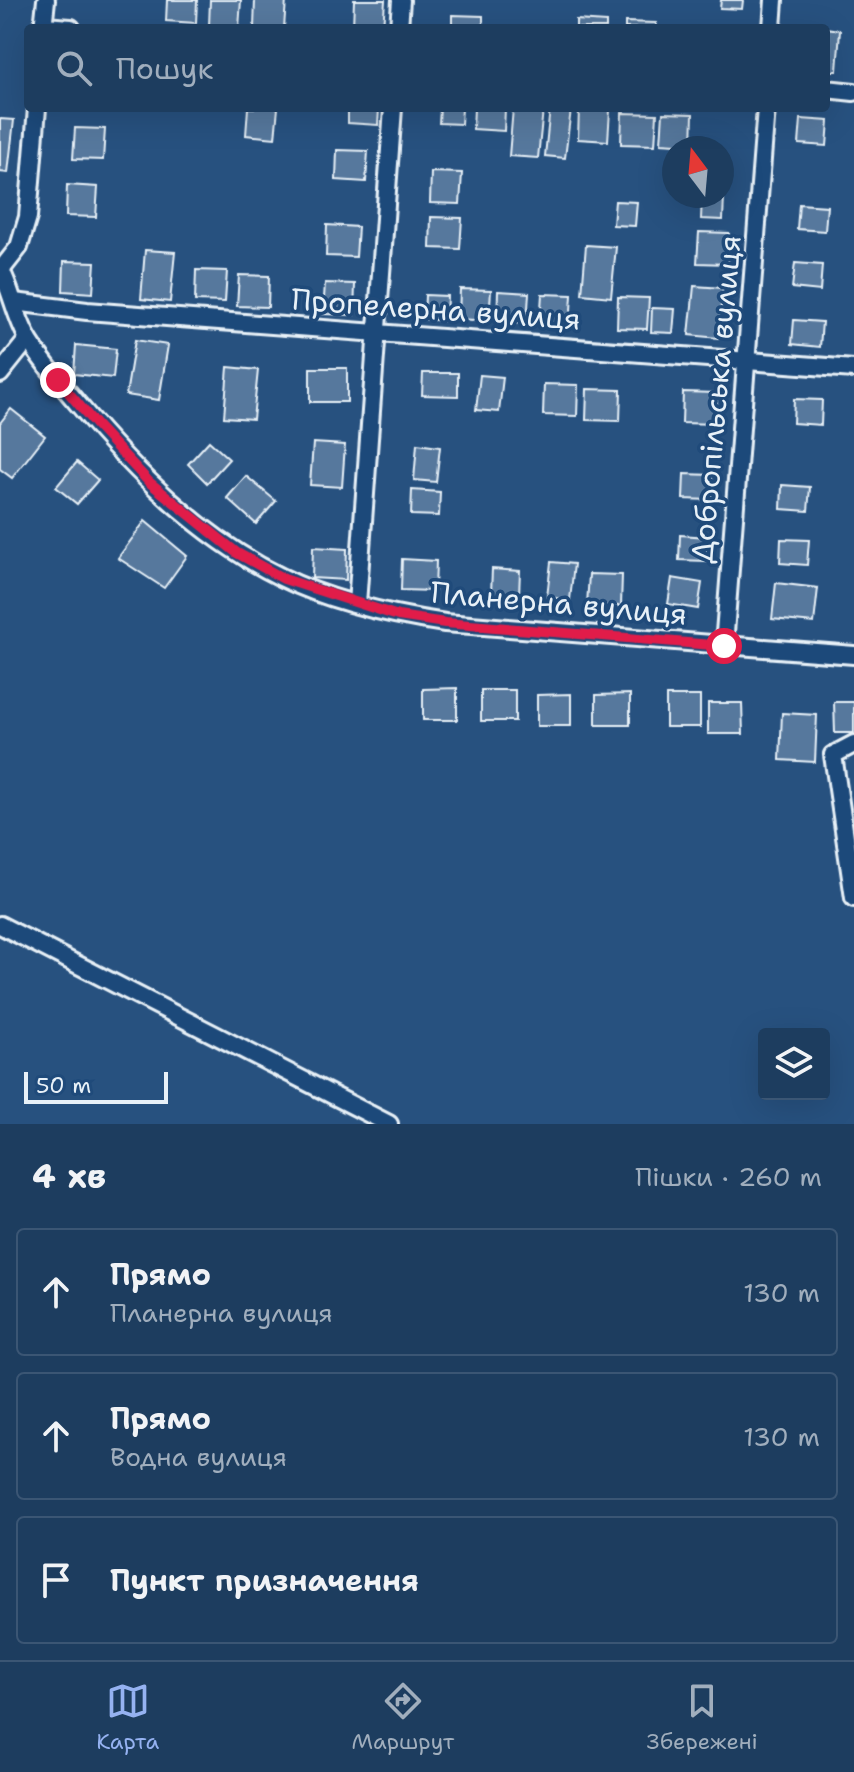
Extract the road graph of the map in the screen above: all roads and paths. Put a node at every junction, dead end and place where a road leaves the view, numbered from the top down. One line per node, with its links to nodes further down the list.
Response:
1 (46, 0): 4 (street)
2 (401, 0): 5 (street)
3 (774, 0): 6 (street)
4 (44, 24)
5 (399, 24)
6 (772, 24)
7 (830, 89): 8 (street)
8 (854, 92)
9 (37, 112): 12 (street)
10 (393, 112): 14 (street)
11 (766, 112): 16 (street, Добропільська вулиця)
12 (1, 269): 13 (street, Планерна вулиця)
13 (14, 302): 14 (street, Пропелерна вулиця); 15 (street, Планерна вулиця)
14 (377, 333): 16 (street, Пропелерна вулиця); 19 (street)
15 (28, 339): 18 (street); 19 (street, Планерна вулиця)
16 (748, 361): 17 (street, Пропелерна вулиця); 20 (street, Добропільська вулиця)
17 (854, 369)
18 (0, 374)
19 (357, 604): 20 (street, Планерна вулиця)
20 (724, 646): 21 (street, Планерна вулиця)
21 (854, 655)
22 (854, 744): 23 (street)
23 (854, 898)
24 (0, 925): 25 (street)
25 (389, 1124)

